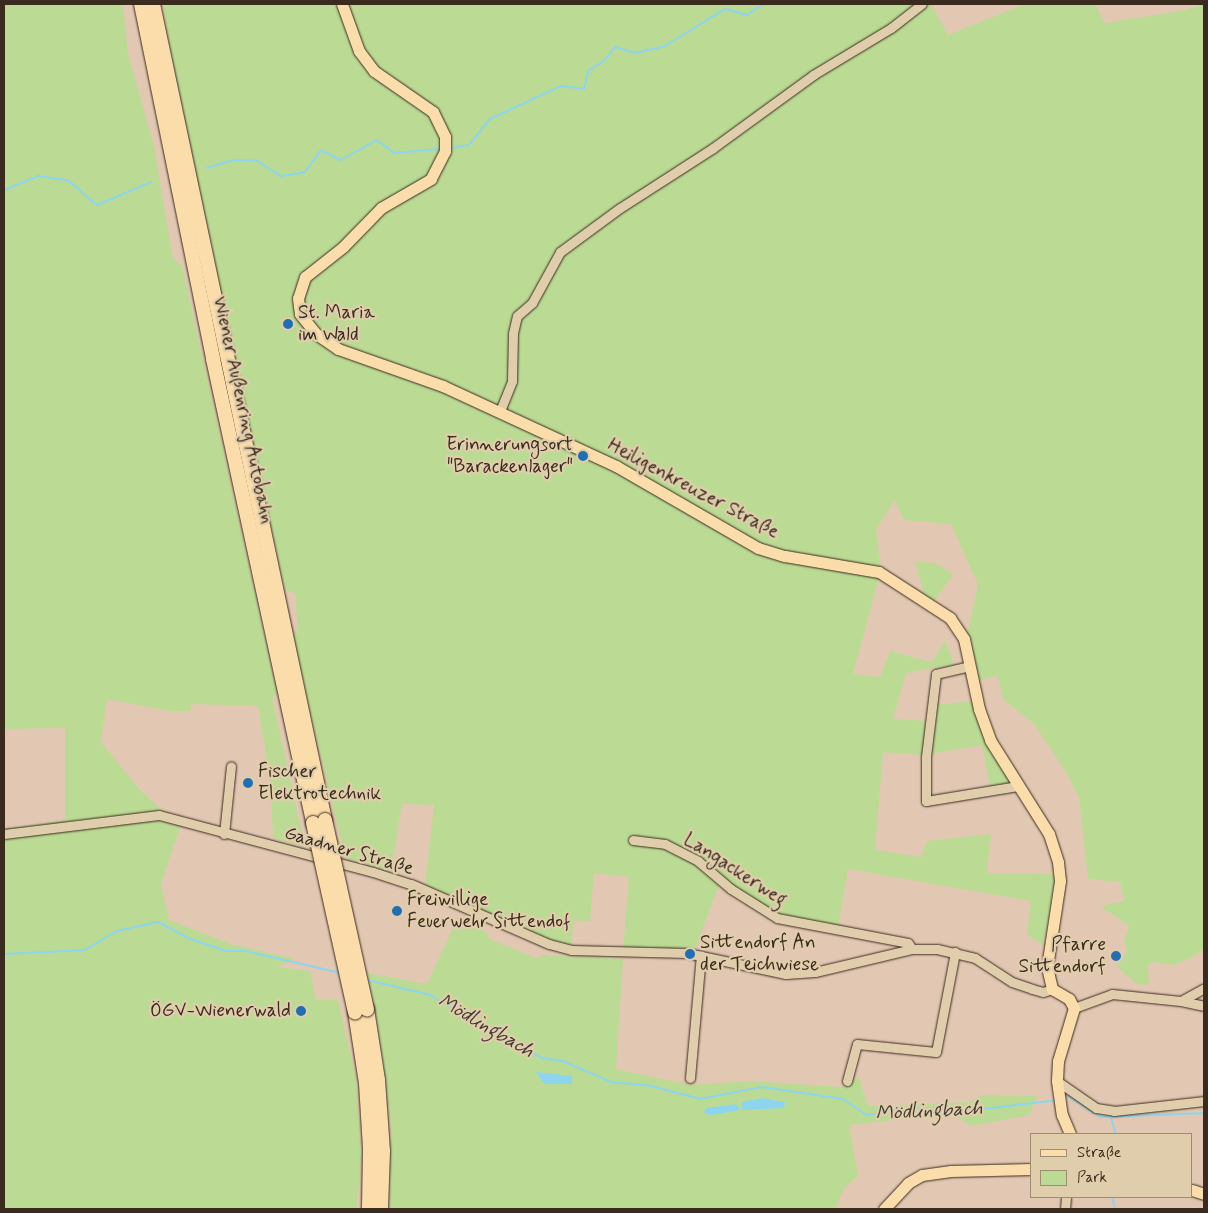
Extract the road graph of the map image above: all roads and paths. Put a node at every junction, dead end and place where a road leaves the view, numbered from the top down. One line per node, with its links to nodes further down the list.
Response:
1 (141, 4): 9 (highway, Wiener Außenring Autobahn)
2 (153, 4): 9 (highway, Wiener Außenring Autobahn)
3 (342, 4): 5 (main road, Heiligenkreuzer Straße)
4 (922, 4): 5 (street)
5 (500, 411): 6 (main road, Heiligenkreuzer Straße)
6 (970, 666): 8 (main road, Heiligenkreuzer Straße); 8 (street)
7 (231, 766): 11 (street)
8 (1018, 786): 17 (main road, Heiligenkreuzer Straße)
9 (319, 822): 21 (highway, bridge)
10 (4, 834): 11 (street, Gaadner Straße)
11 (224, 834): 15 (street, Gaadner Straße)
12 (633, 840): 13 (street, Langackerweg)
13 (910, 946): 14 (street, Gaadner Straße); 15 (street, Gaadner Straße)
14 (955, 952): 17 (street, Gaadner Straße); 23 (street)
15 (701, 955): 22 (street)
16 (1204, 988): 18 (street)
17 (1052, 989): 20 (main road)
18 (1181, 1001): 19 (street); 20 (street)
19 (1204, 1006)
20 (1074, 1008): 24 (main road)
21 (361, 1011): 28 (highway); 29 (highway)
22 (690, 1078)
23 (847, 1081)
24 (1058, 1092): 25 (street); 26 (main road)
25 (1204, 1101)
26 (1070, 1133)
27 (1030, 1169): 30 (main road)
28 (369, 1209)
29 (381, 1209)
30 (884, 1209)

